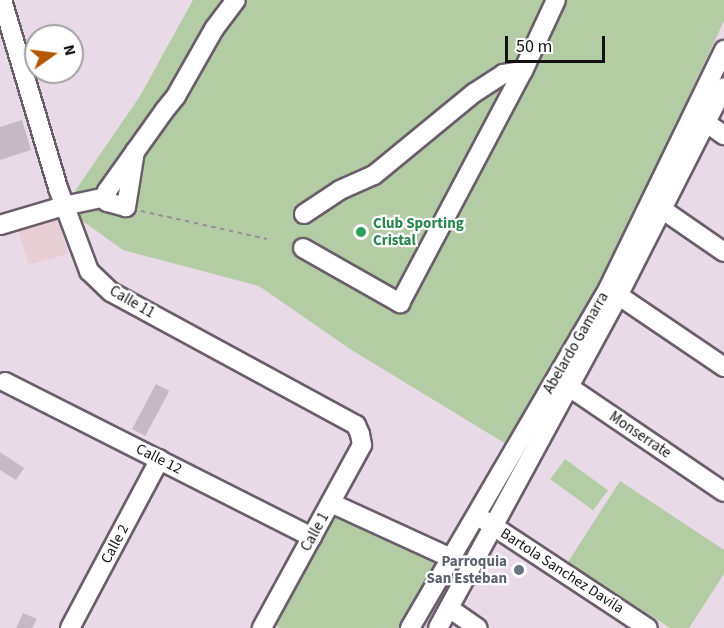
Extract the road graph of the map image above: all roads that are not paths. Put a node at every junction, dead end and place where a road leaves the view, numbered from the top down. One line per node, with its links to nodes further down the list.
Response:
1 (2, 0): 11 (street, Calle 11)
2 (236, 0): 9 (street)
3 (556, 0): 5 (street)
4 (724, 50): 7 (street, Abelardo Gamarra)
5 (523, 71): 13 (street); 15 (street)
6 (724, 87): 7 (street, Abelardo Gamarra)
7 (700, 119): 8 (street); 12 (street, Abelardo Gamarra)
8 (724, 135)
9 (135, 152): 10 (street); 10 (street)
10 (106, 197): 11 (street)
11 (64, 206): 14 (street); 21 (street, Calle 11)
12 (657, 206): 16 (street); 17 (street, Abelardo Gamarra)
13 (304, 214)
14 (0, 225)
15 (303, 248)
16 (724, 252)
17 (613, 292): 18 (street); 19 (street, Abelardo Gamarra)
18 (724, 368)
19 (563, 382): 23 (street, Monserrate); 25 (street, Abelardo Gamarra); 26 (street, Abelardo Gamarra)
20 (2, 385): 22 (street, Calle 12)
21 (360, 434): 24 (street, Calle 1)
22 (160, 459): 27 (street, Calle 12); 30 (street, Calle 2)
23 (724, 492)
24 (331, 503): 27 (street, Calle 1); 28 (street)
25 (476, 515): 26 (street, Bartola Sanchez Davila); 28 (street, Abelardo Gamarra)
26 (494, 526): 29 (street, Abelardo Gamarra); 35 (street, Bartola Sanchez Davila)
27 (312, 537): 31 (street, Calle 1)
28 (451, 558): 32 (street, Abelardo Gamarra)
29 (449, 608): 33 (street, Abelardo Gamarra); 34 (street)
30 (70, 628)
31 (262, 628)
32 (410, 628)
33 (438, 628)
34 (478, 628)
35 (648, 628)

